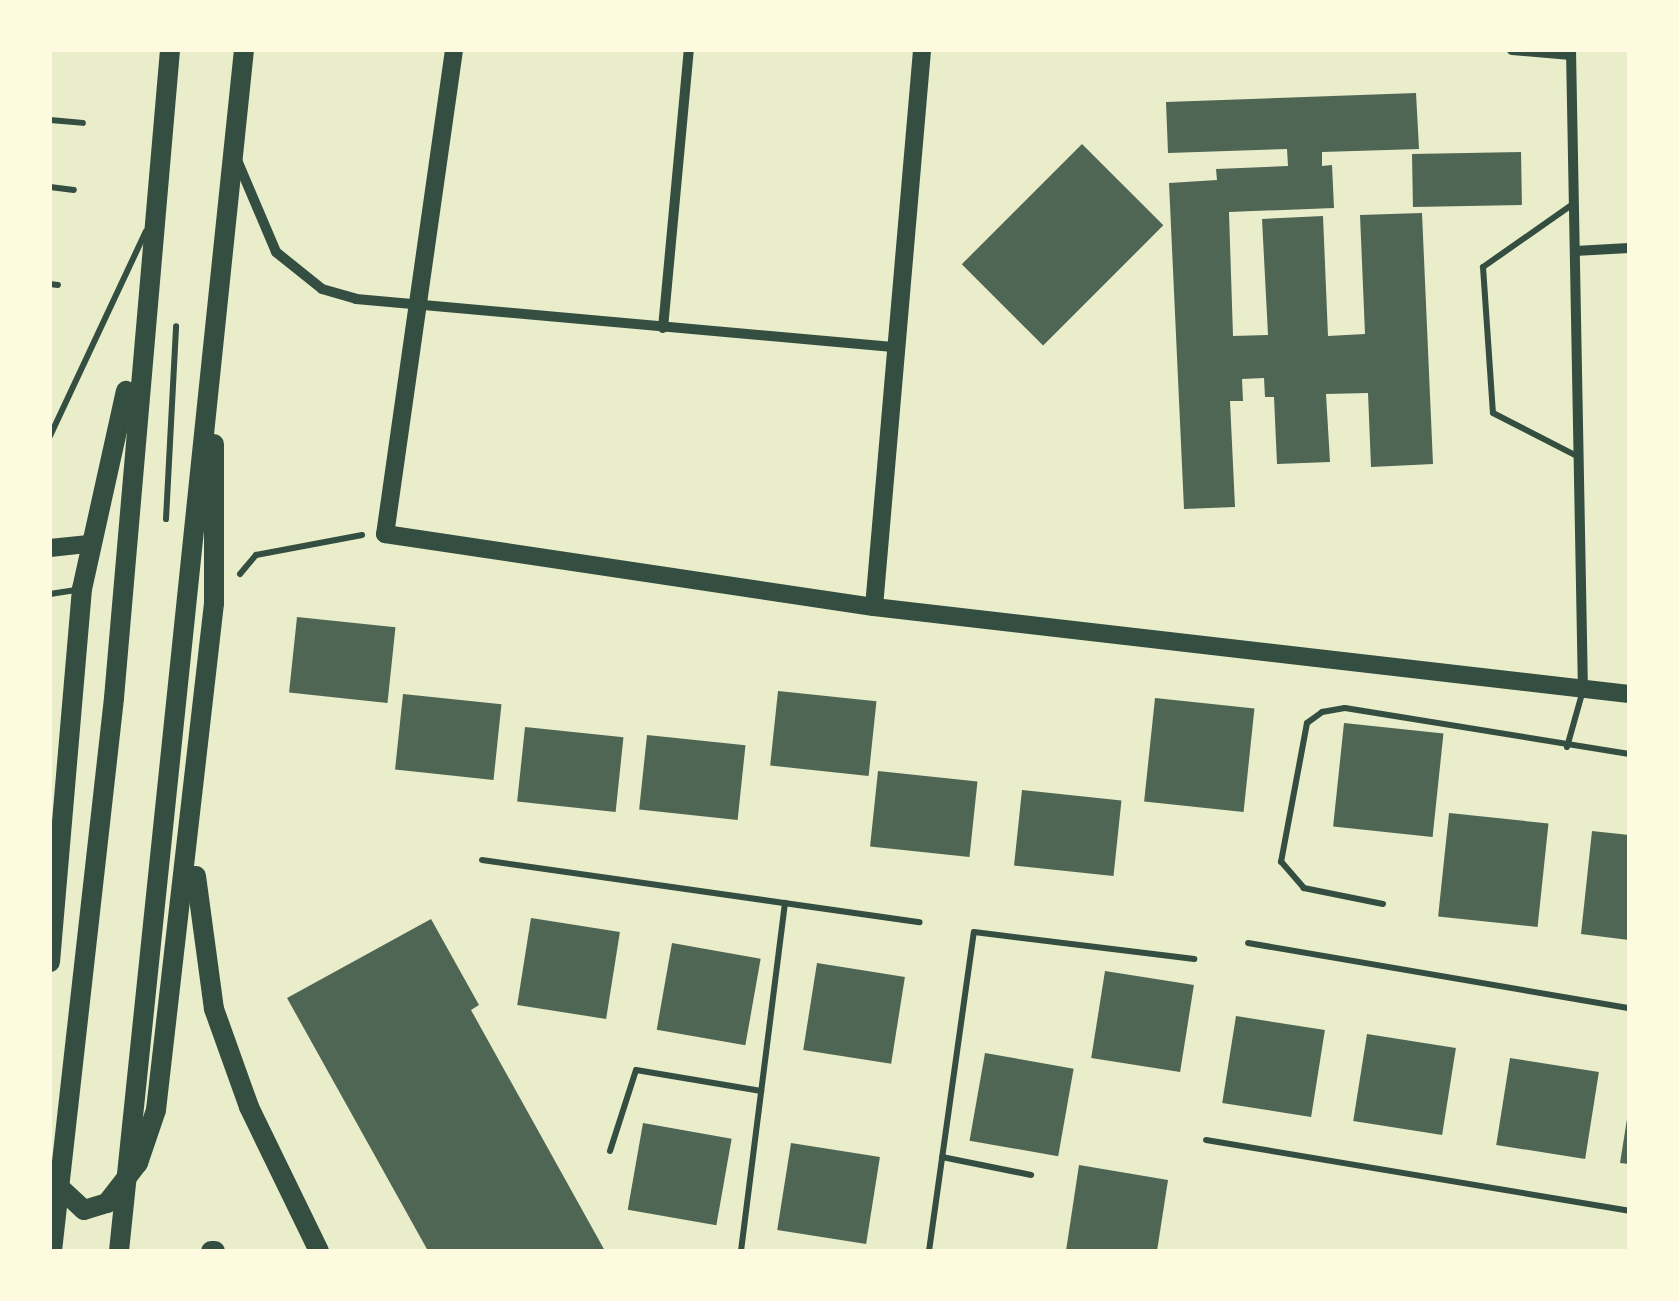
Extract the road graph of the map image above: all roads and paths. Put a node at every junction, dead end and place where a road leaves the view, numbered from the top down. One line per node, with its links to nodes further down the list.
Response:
1 (170, 50): 14 (main road)
2 (244, 50): 10 (main road)
3 (454, 50): 17 (street)
4 (690, 50): 19 (street)
5 (922, 50): 21 (street)
6 (1512, 50): 7 (street)
7 (1571, 52): 13 (street)
8 (50, 120): 9 (lane)
9 (84, 123)
10 (235, 155): 17 (street); 22 (main road)
11 (50, 187): 12 (lane)
12 (74, 190)
13 (1574, 204): 16 (street); 24 (lane)
14 (155, 212): 20 (main road); 23 (lane)
15 (1629, 248): 16 (street)
16 (1575, 251): 24 (street)
17 (414, 298): 19 (street); 26 (street)
18 (176, 310): 25 (path)
19 (663, 328): 21 (street)
20 (140, 332): 27 (main road); 56 (main road)
21 (893, 347): 32 (street)
22 (210, 397): 31 (main road); 57 (main road)
23 (50, 436)
24 (1579, 457): 33 (street)
25 (165, 526)
26 (382, 532): 31 (path); 32 (street)
27 (89, 544): 28 (street); 29 (main road)
28 (50, 548)
29 (82, 589): 30 (lane); 37 (main road)
30 (50, 594)
31 (214, 603): 40 (main road)
32 (874, 607): 33 (street)
33 (1584, 690): 34 (street); 35 (lane)
34 (1629, 694)
35 (1567, 747): 36 (lane); 43 (lane)
36 (1629, 754)
37 (58, 774): 38 (main road)
38 (64, 811): 39 (main road); 47 (main road)
39 (50, 837)
40 (192, 849): 53 (main road); 58 (main road)
41 (482, 860): 42 (lane)
42 (785, 903): 44 (lane); 49 (lane)
43 (1384, 904)
44 (920, 922)
45 (1248, 943): 48 (lane)
46 (1194, 959): 52 (lane)
47 (50, 962)
48 (1629, 1008)
49 (762, 1092): 51 (lane); 59 (lane)
50 (1206, 1140): 55 (lane)
51 (610, 1151)
52 (942, 1157): 54 (lane); 60 (lane)
53 (50, 1168)
54 (1031, 1176)
55 (1629, 1211)
56 (52, 1251)
57 (119, 1251)
58 (319, 1251)
59 (741, 1251)
60 (929, 1251)

